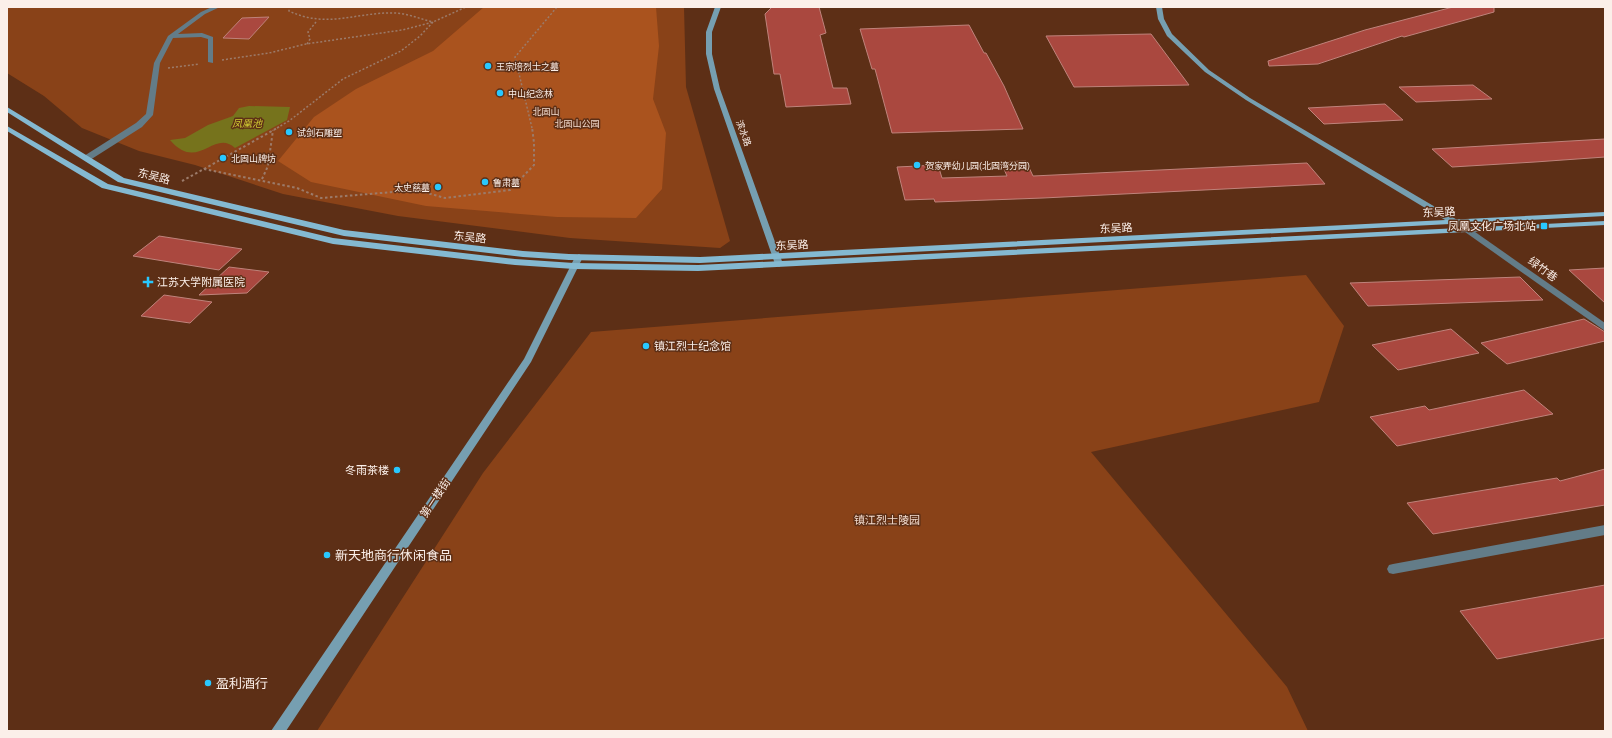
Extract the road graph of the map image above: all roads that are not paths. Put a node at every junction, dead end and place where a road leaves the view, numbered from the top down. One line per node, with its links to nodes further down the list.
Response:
1 (217, 7): 4 (street)
2 (718, 7): 13 (street, 滨水路)
3 (1159, 7): 10 (street)
4 (171, 36): 5 (street); 8 (street)
5 (211, 62)
6 (7, 109): 8 (main road, 东吴路)
7 (7, 128): 14 (main road, 东吴路)
8 (87, 158): 14 (main road, 东吴路)
9 (1605, 214): 10 (main road, 东吴路)
10 (1455, 222): 12 (street); 13 (main road, 东吴路)
11 (1605, 222): 12 (main road, 东吴路)
12 (1468, 230): 13 (main road, 东吴路); 15 (street, 绿竹巷)
13 (778, 260): 14 (main road, 东吴路)
14 (577, 262): 18 (street, 第一楼街)
15 (1605, 328)
16 (1605, 530): 17 (street)
17 (1393, 569)
18 (278, 731)

